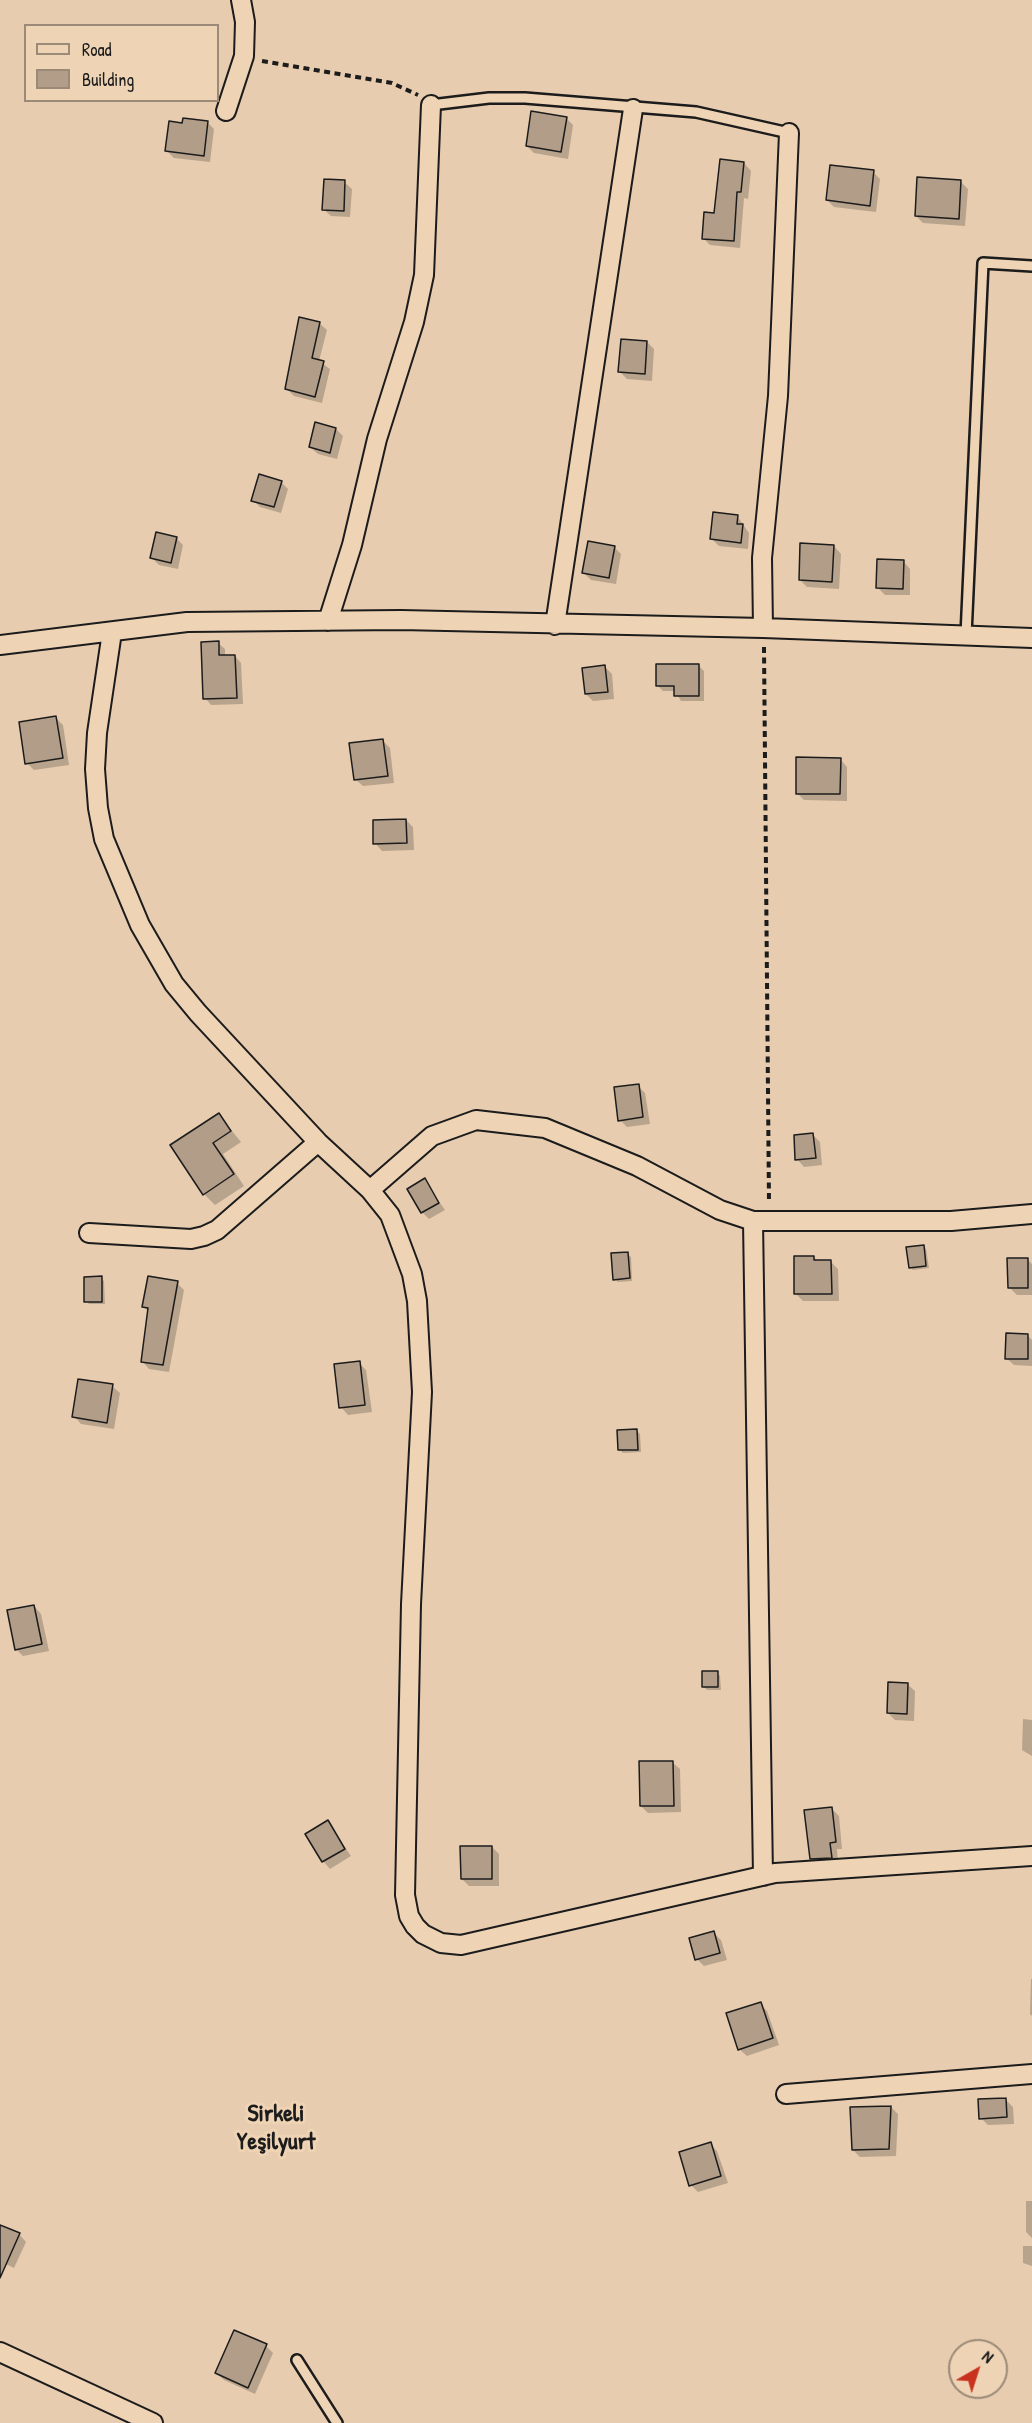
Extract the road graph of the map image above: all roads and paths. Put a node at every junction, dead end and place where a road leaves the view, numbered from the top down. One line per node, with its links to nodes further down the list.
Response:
1 (241, 0): 2 (street)
2 (244, 56): 3 (path); 5 (street)
3 (431, 105): 4 (lane); 8 (street)
4 (633, 109): 6 (lane); 9 (street)
5 (226, 111)
6 (789, 133): 10 (street)
7 (1032, 266): 12 (lane)
8 (328, 621): 9 (street); 11 (street)
9 (555, 625): 10 (street)
10 (763, 628): 12 (street); 18 (path)
11 (112, 632): 14 (street); 15 (street)
12 (966, 635): 13 (street)
13 (1032, 638)
14 (0, 645)
15 (318, 1142): 16 (street); 19 (street)
16 (370, 1190): 18 (street); 21 (street)
17 (1032, 1214): 18 (street)
18 (761, 1221): 21 (street)
19 (89, 1233)
20 (1032, 1856): 21 (street)
21 (763, 1876)
22 (1032, 2074): 23 (street)
23 (786, 2094)
24 (0, 2352): 26 (street)
25 (297, 2360): 27 (lane)
26 (153, 2423)
27 (337, 2423)

